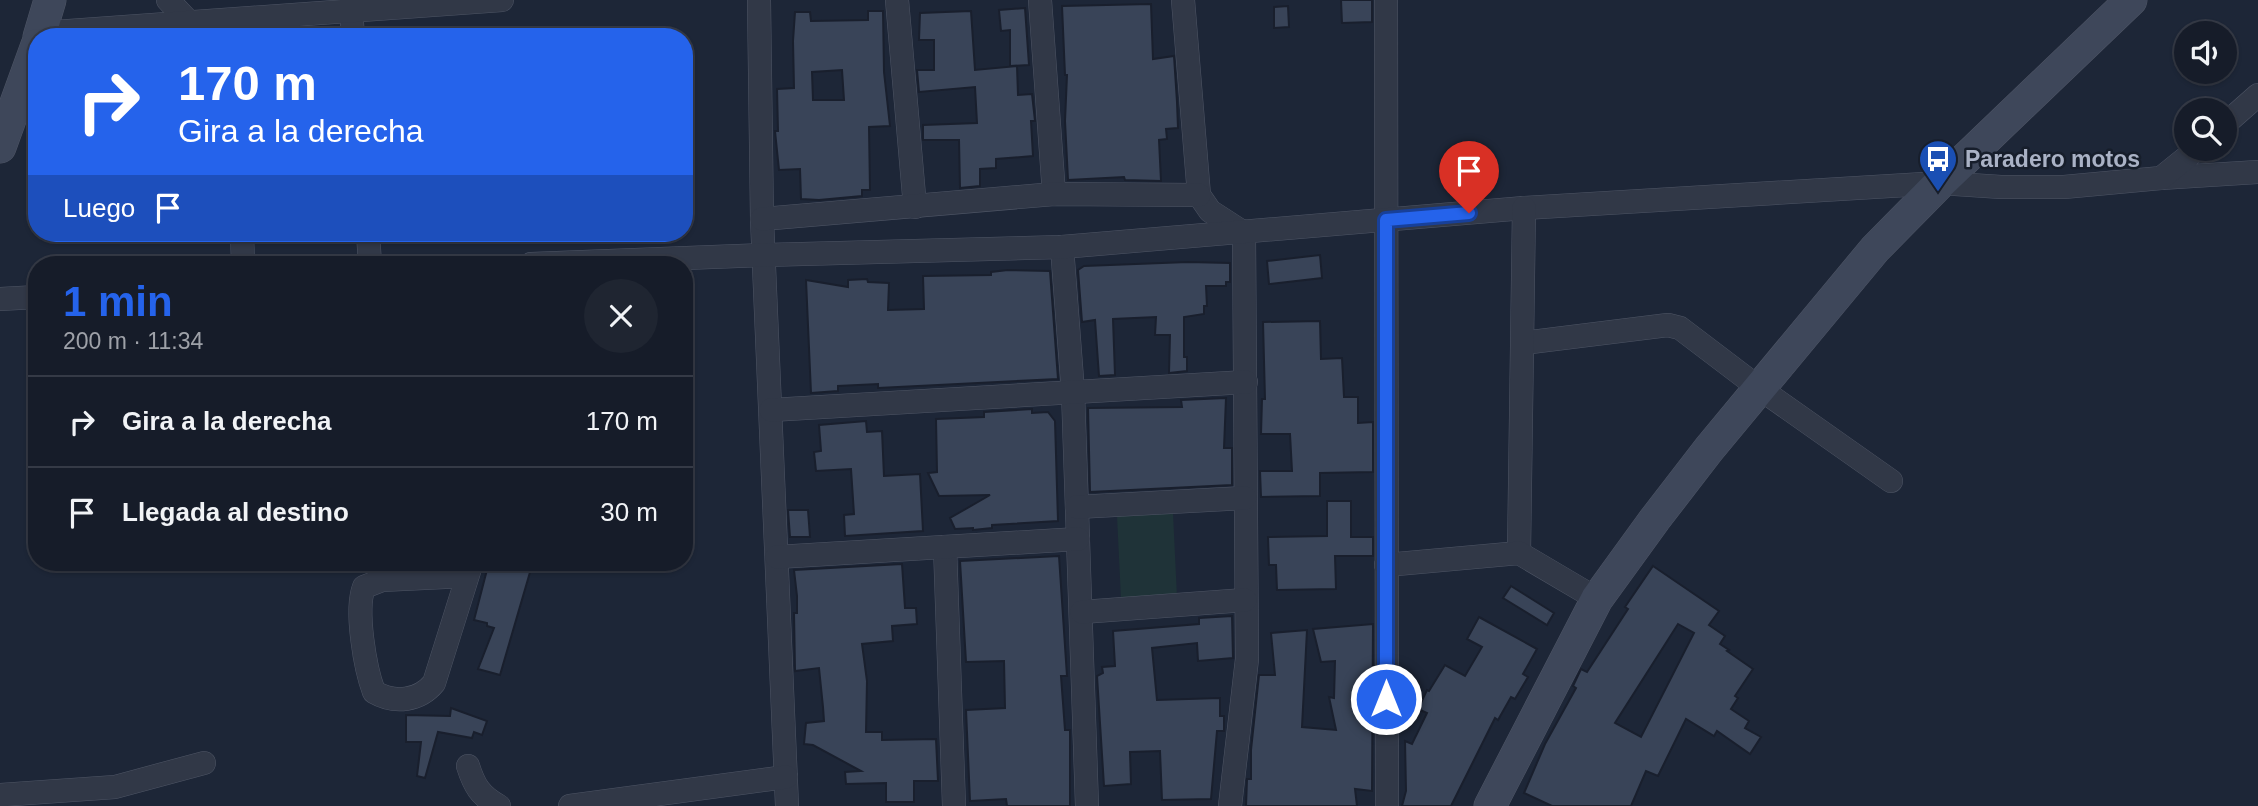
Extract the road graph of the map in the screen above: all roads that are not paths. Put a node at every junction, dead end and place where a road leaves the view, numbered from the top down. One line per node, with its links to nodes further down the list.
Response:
1 (50, 0): 12 (street)
2 (168, 0): 11 (street)
3 (502, 0): 10 (street)
4 (759, 0): 28 (street)
5 (897, 0): 26 (street)
6 (1040, 0): 24 (street)
7 (1183, 0): 25 (street)
8 (1386, 0): 29 (street)
9 (2130, 0): 23 (street)
10 (351, 9): 14 (street); 15 (street)
11 (188, 22): 13 (street); 14 (street)
12 (42, 28)
13 (132, 28)
14 (236, 28)
15 (352, 28)
16 (28, 69): 19 (street)
17 (2258, 96): 18 (street)
18 (2237, 114)
19 (0, 147)
20 (2182, 161): 22 (street)
21 (2258, 172): 22 (street)
22 (2161, 178): 23 (street)
23 (1940, 183): 27 (street); 38 (street)
24 (1054, 194): 25 (street); 26 (street)
25 (1199, 195): 30 (street)
26 (915, 207): 28 (street)
27 (1524, 208): 29 (street); 36 (street)
28 (762, 219): 32 (street)
29 (1386, 220): 30 (street); 48 (street)
30 (1244, 233): 31 (street); 37 (street)
31 (1062, 247): 32 (street); 39 (street)
32 (765, 255): 33 (street); 40 (street)
33 (693, 258)
34 (28, 297): 35 (street)
35 (0, 299)
36 (1523, 343): 38 (street); 46 (street)
37 (1246, 382): 39 (street); 42 (street)
38 (1759, 388): 41 (street); 51 (street)
39 (1073, 392): 40 (street); 43 (street)
40 (771, 410): 47 (street)
41 (1891, 481)
42 (1245, 498): 43 (street); 52 (street)
43 (1077, 507): 44 (street)
44 (1078, 539): 45 (street); 53 (street)
45 (945, 547): 47 (street); 61 (street)
46 (1519, 553): 48 (street); 51 (street)
47 (777, 557): 56 (street)
48 (1386, 565): 64 (street)
49 (453, 571): 50 (street)
50 (468, 571)
51 (1598, 599): 65 (street)
52 (1245, 600): 53 (street); 63 (street)
53 (1082, 612): 62 (street)
54 (204, 763): 57 (street)
55 (468, 765): 58 (street)
56 (786, 777): 59 (street); 60 (street)
57 (0, 794)
58 (499, 806)
59 (570, 806)
60 (787, 806)
61 (954, 806)
62 (1087, 806)
63 (1230, 806)
64 (1387, 806)
65 (1490, 806)

